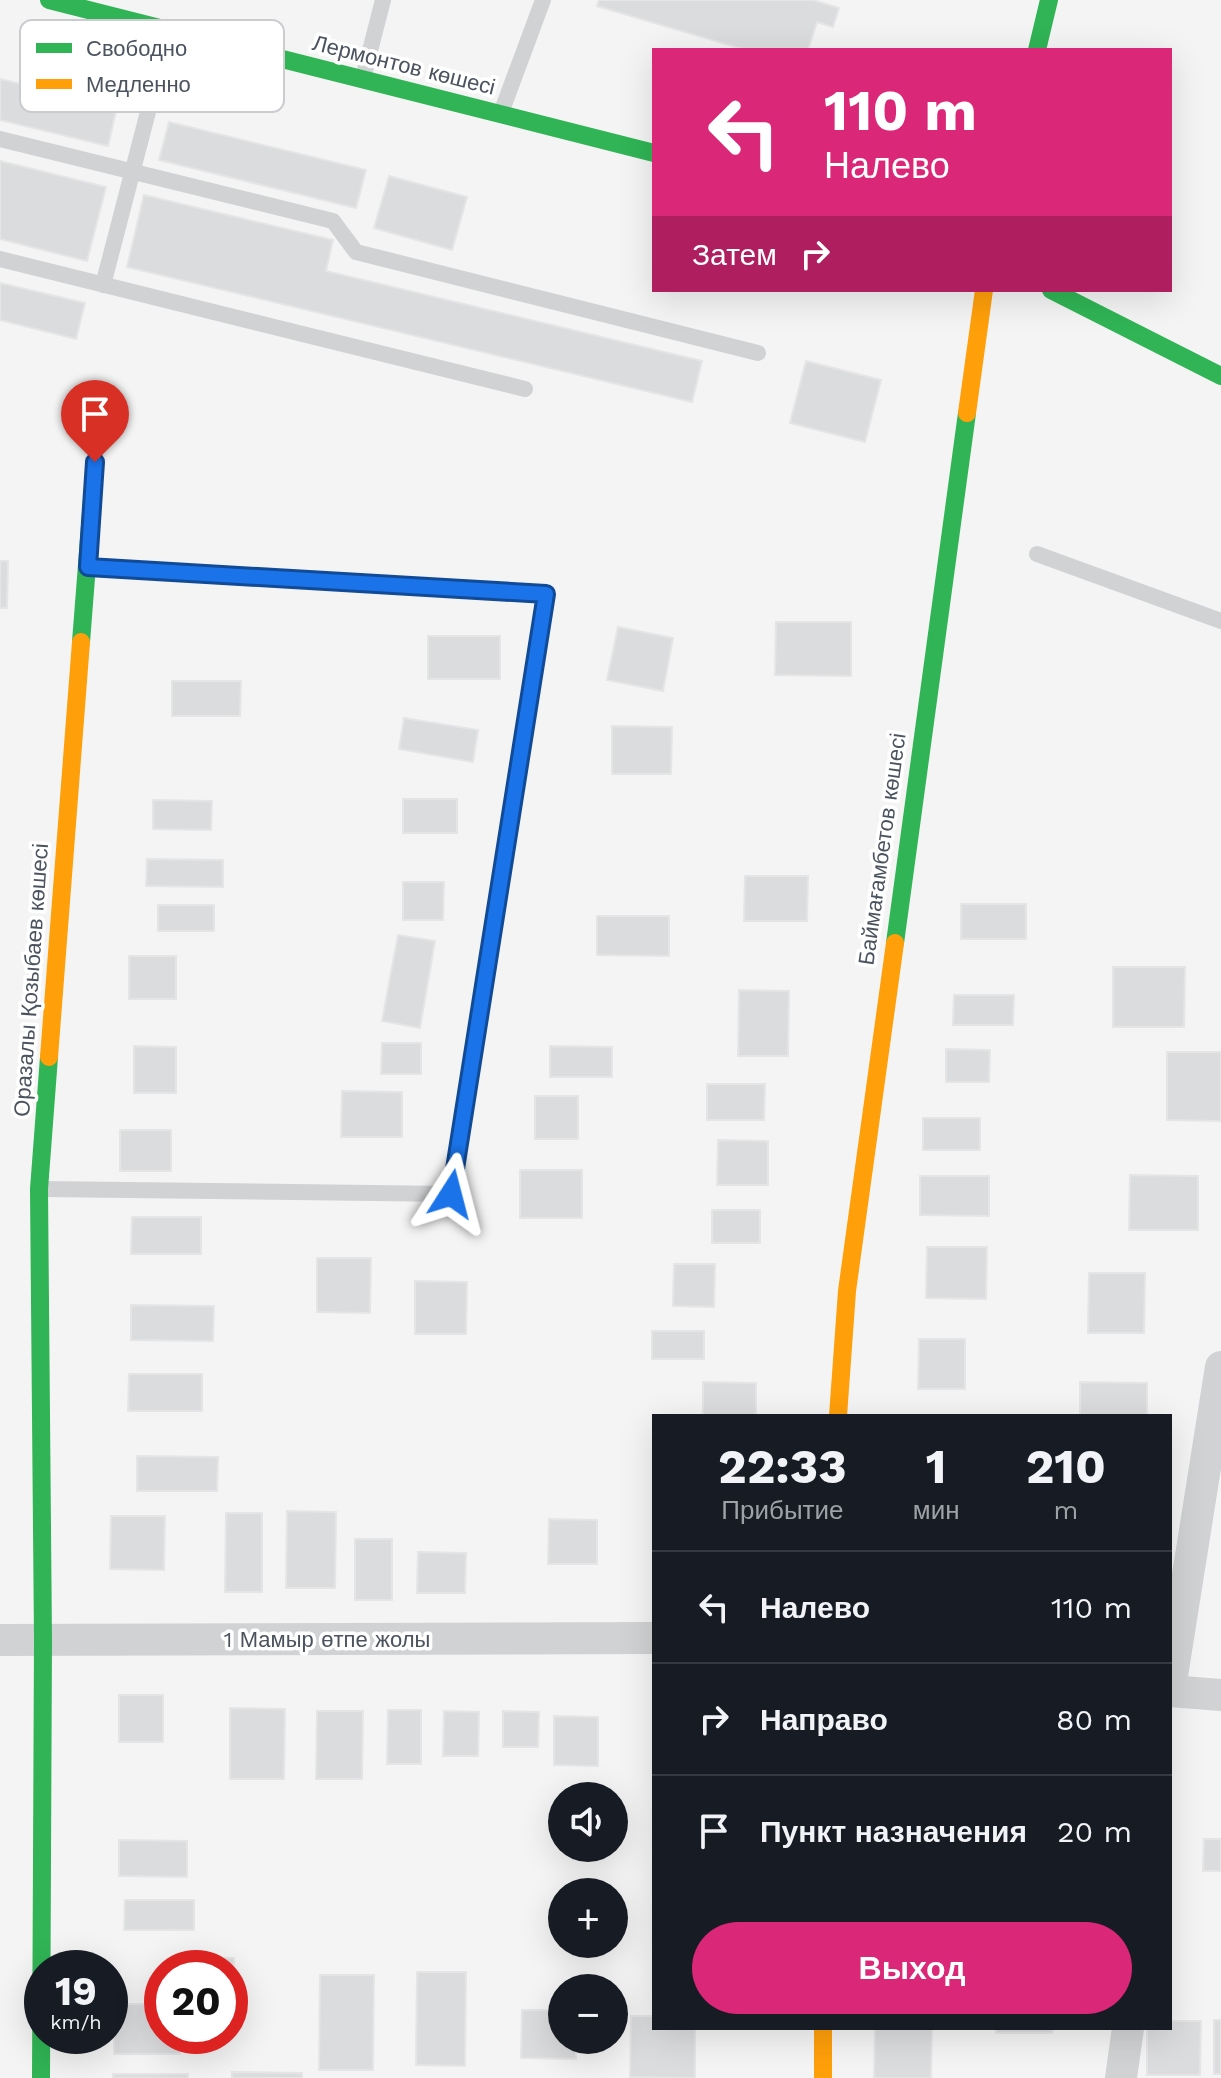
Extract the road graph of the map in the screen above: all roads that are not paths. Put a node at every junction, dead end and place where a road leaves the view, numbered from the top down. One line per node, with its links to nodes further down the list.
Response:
1 (49, 0): 5 (street, Лермонтов көшесі)
2 (383, 0): 9 (lane)
3 (543, 0): 11 (lane)
4 (1049, 0): 7 (street)
5 (75, 3): 6 (street, Лермонтов көшесі)
6 (134, 20)
7 (1037, 48)
8 (284, 60): 9 (street, Лермонтов көшесі)
9 (363, 80): 11 (street, Лермонтов көшесі)
10 (147, 112): 14 (lane)
11 (500, 114): 13 (street, Лермонтов көшесі)
12 (0, 139): 14 (lane)
13 (652, 152)
14 (132, 171): 16 (lane); 19 (lane)
15 (0, 259): 16 (lane)
16 (103, 285): 21 (lane)
17 (984, 292): 28 (street, Баймағамбетов көшесі)
18 (1055, 292): 20 (street)
19 (758, 353)
20 (1221, 376)
21 (525, 389)
22 (95, 462): 24 (street, Оразалы Қозыбаев көшесі)
23 (1037, 554): 25 (lane)
24 (88, 567): 26 (street, Оразалы Қозыбаев көшесі); 26 (lane)
25 (1221, 621)
26 (39, 1189): 31 (street, Оразалы Қозыбаев көшесі)
27 (1221, 1367): 32 (street)
28 (838, 1414)
29 (652, 1638): 31 (street, 1 Мамыр өтпе жолы)
30 (0, 1640): 31 (street, 1 Мамыр өтпе жолы)
31 (43, 1640): 37 (street, Оразалы Қозыбаев көшесі)
32 (1172, 1677)
33 (1172, 1690): 34 (street)
34 (1221, 1695)
35 (823, 2030): 38 (street)
36 (1128, 2030): 39 (street)
37 (41, 2078)
38 (823, 2078)
39 (1121, 2078)

